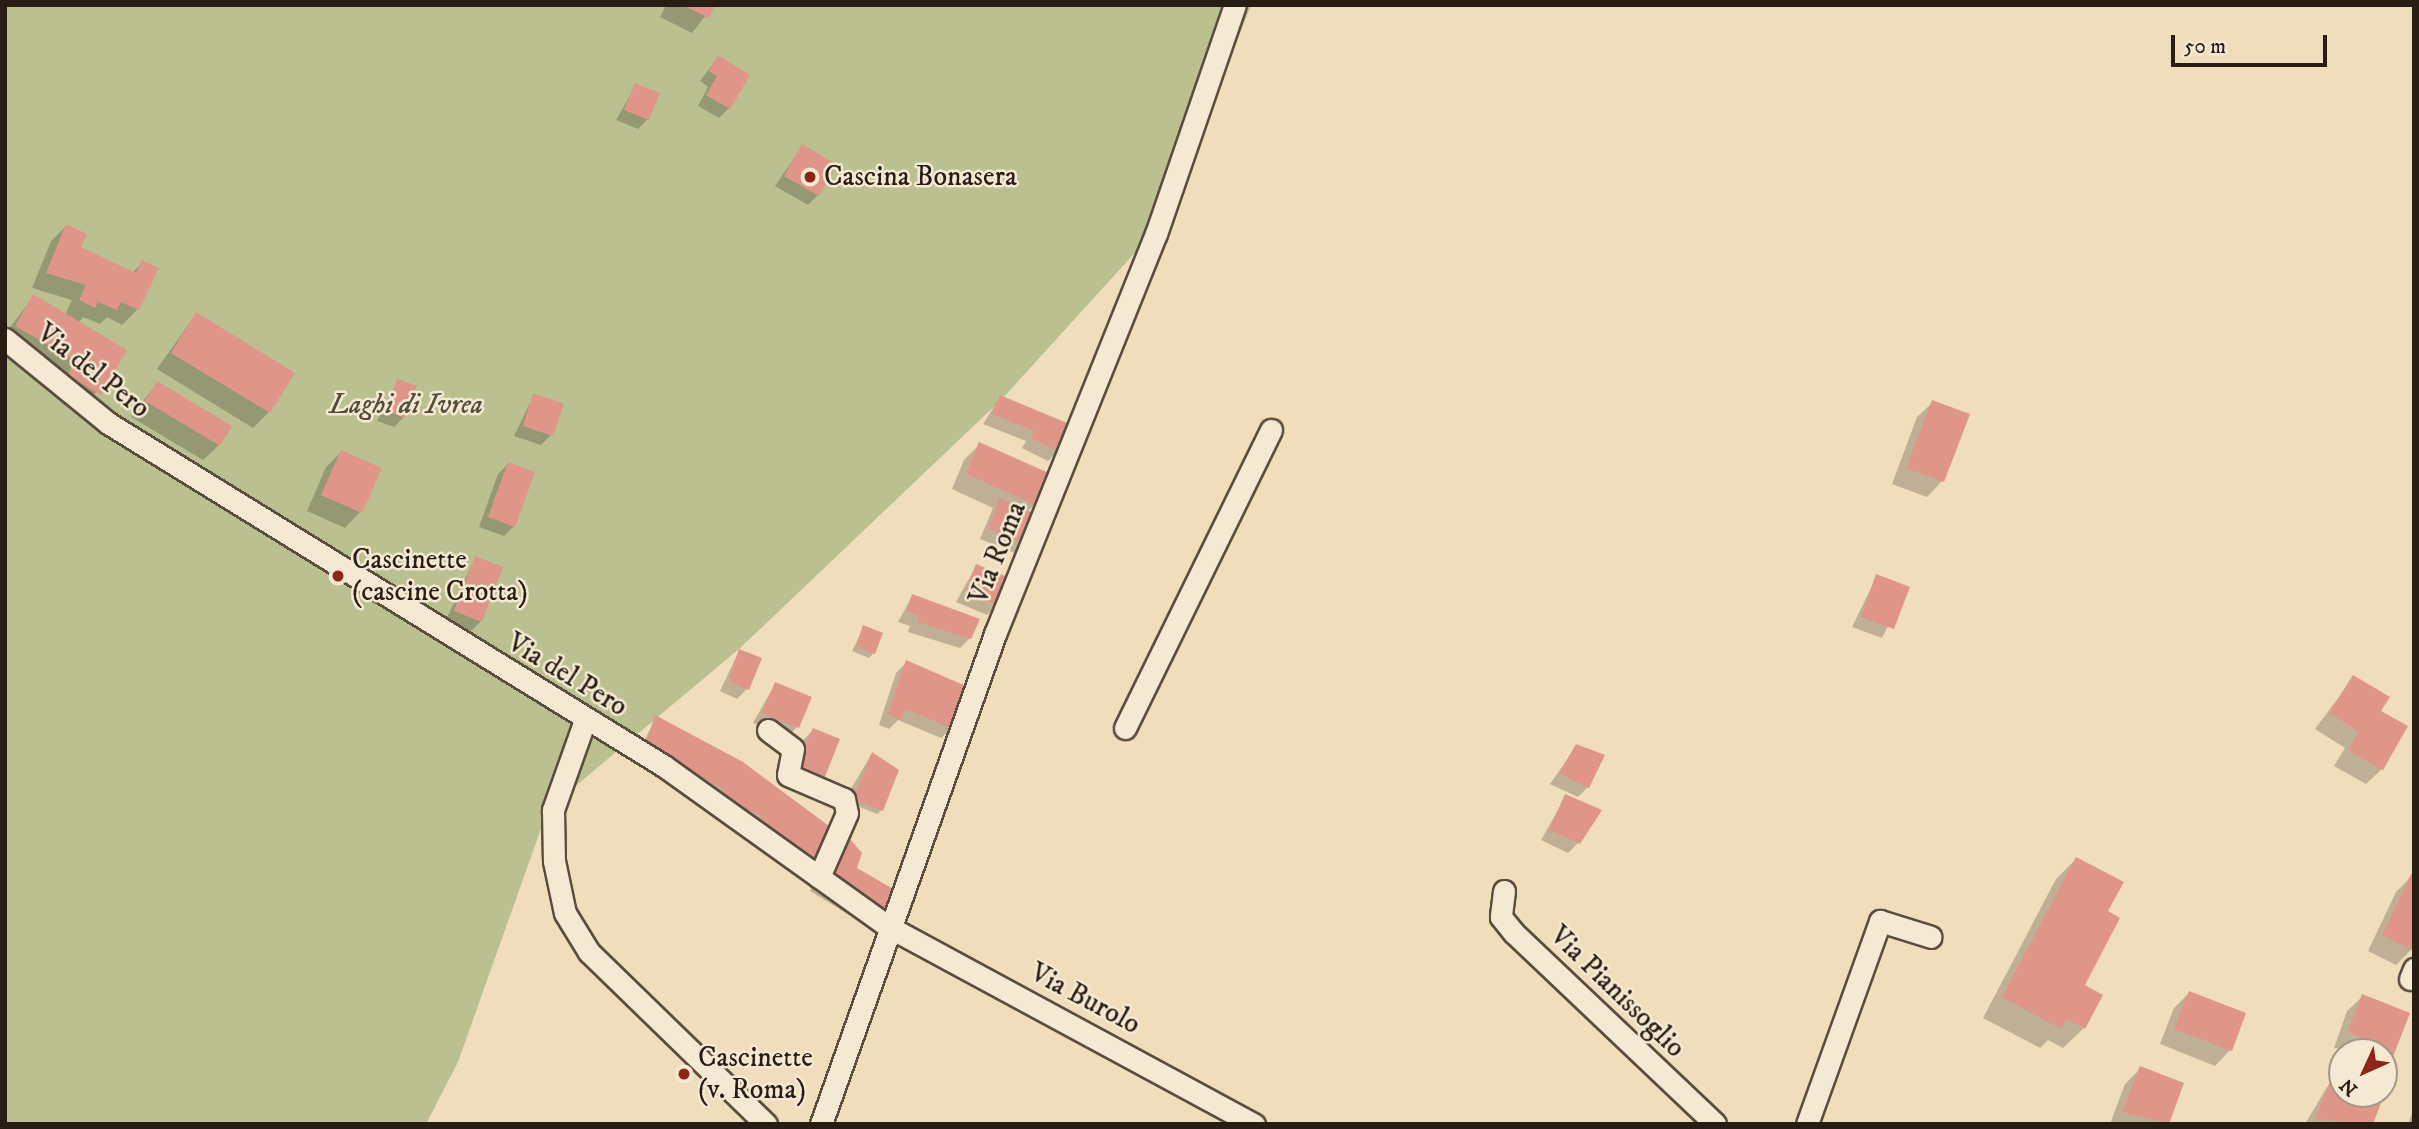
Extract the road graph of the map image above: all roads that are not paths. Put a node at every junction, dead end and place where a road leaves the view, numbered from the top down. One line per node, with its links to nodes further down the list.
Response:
1 (1235, 5): 9 (street, Via Roma)
2 (5, 339): 4 (street, Via del Pero)
3 (1271, 430): 5 (street)
4 (584, 720): 7 (street, Via del Pero); 11 (street)
5 (1125, 727)
6 (768, 730): 7 (street)
7 (818, 877): 9 (street, Via del Pero)
8 (1504, 891): 14 (street, Via Pianissoglio)
9 (889, 927): 12 (street, Via Roma); 13 (street, Via Burolo)
10 (1931, 937): 15 (street)
11 (766, 1124)
12 (821, 1124)
13 (1254, 1124)
14 (1715, 1124)
15 (1807, 1124)

